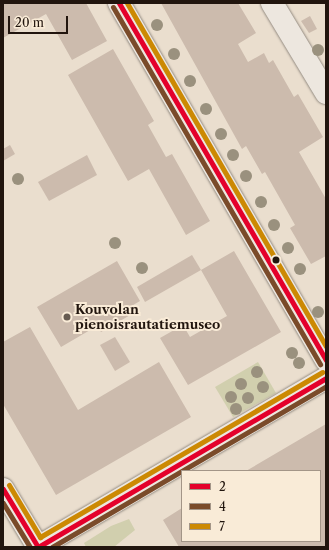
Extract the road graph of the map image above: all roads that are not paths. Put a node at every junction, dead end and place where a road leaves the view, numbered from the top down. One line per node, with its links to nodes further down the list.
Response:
1 (119, 3): 4 (street)
2 (272, 3): 3 (street)
3 (326, 93)
4 (326, 360)
5 (326, 378): 7 (street)
6 (3, 489): 7 (street)
7 (38, 547)

